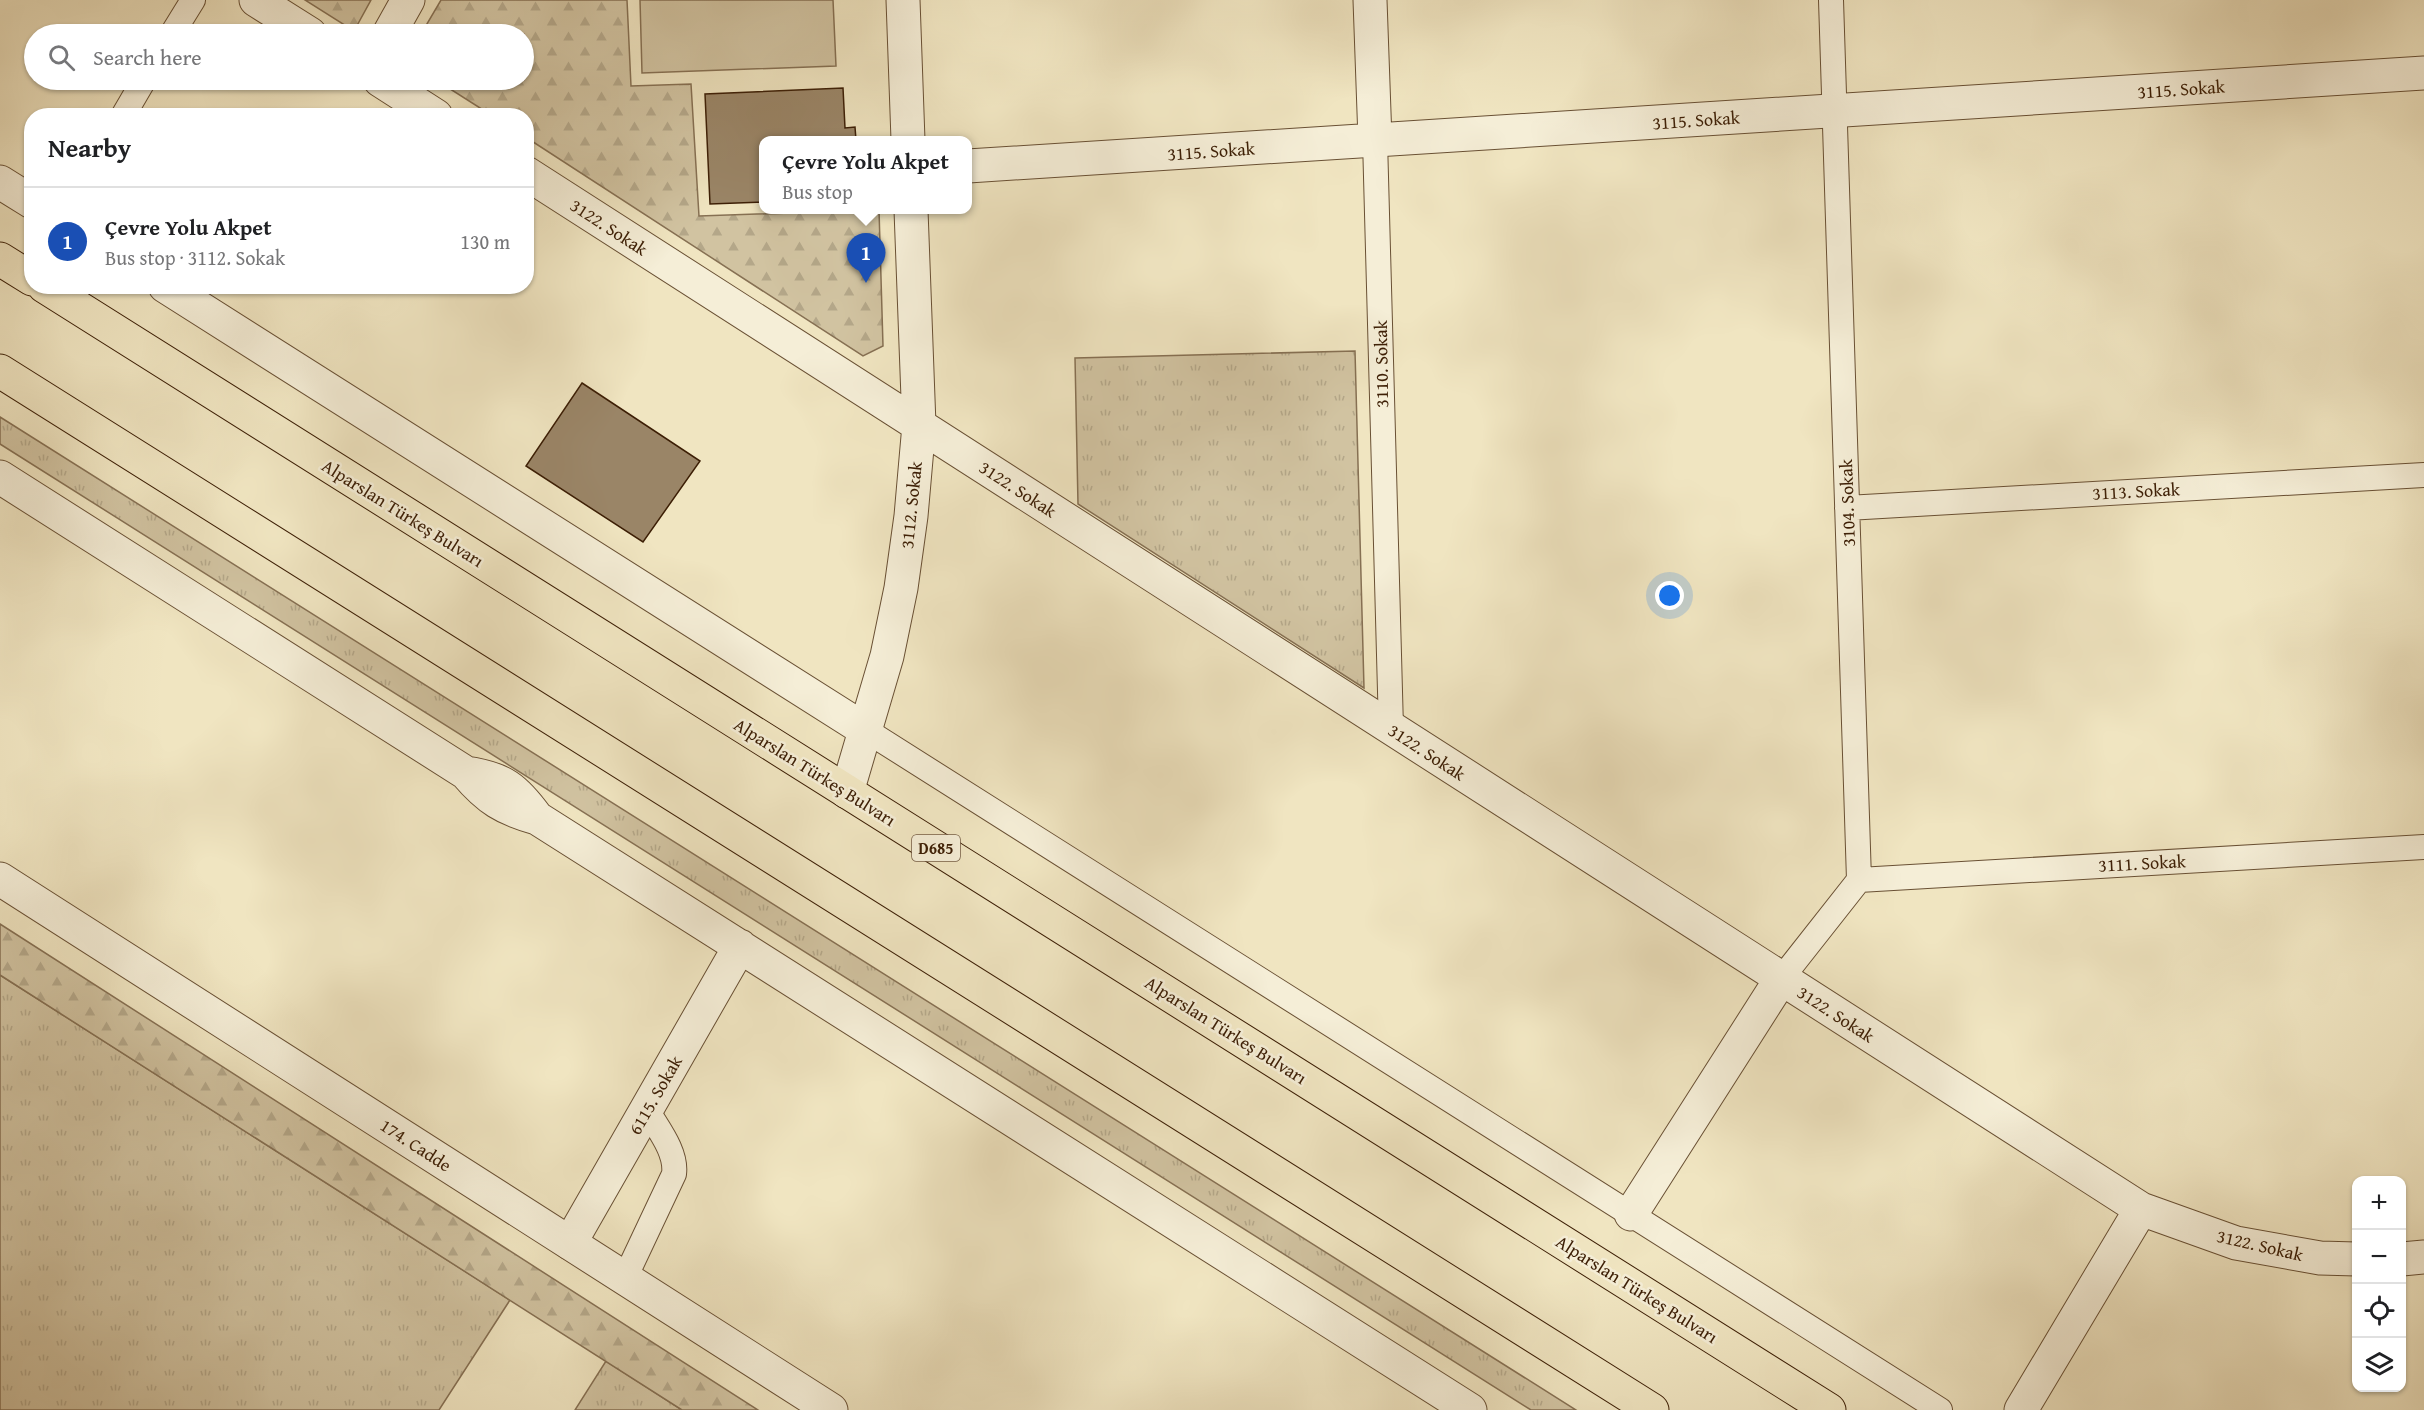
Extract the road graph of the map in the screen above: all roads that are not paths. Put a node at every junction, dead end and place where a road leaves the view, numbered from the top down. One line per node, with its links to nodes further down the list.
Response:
1 (193, 0): 7 (lane)
2 (256, 0): 8 (street)
3 (408, 0): 9 (street)
4 (903, 0): 16 (street)
5 (1370, 0): 17 (street, 3110. Sokak)
6 (1831, 0): 15 (lane, 3104. Sokak)
7 (178, 24)
8 (294, 24)
9 (395, 24)
10 (2424, 73): 15 (street, 3115. Sokak)
11 (138, 90): 13 (lane)
12 (396, 90): 14 (street)
13 (128, 108)
14 (424, 108)
15 (1835, 111): 17 (street, 3115. Sokak); 31 (lane, 3104. Sokak)
16 (908, 136)
17 (1375, 140): 18 (street, 3115. Sokak); 32 (lane, 3110. Sokak)
18 (972, 166)
19 (534, 178): 28 (street, 3122. Sokak)
20 (0, 182): 21 (street)
21 (24, 197)
22 (910, 214): 28 (street, 3112. Sokak)
23 (0, 259): 24 (highway)
24 (24, 274)
25 (57, 294): 34 (highway, Alparslan Türkeş Bulvarı / D685)
26 (178, 294): 33 (street)
27 (0, 371): 50 (highway)
28 (919, 425): 32 (street, 3122. Sokak); 33 (street, 3112. Sokak)
29 (2424, 475): 31 (lane, 3113. Sokak)
30 (0, 477): 38 (street)
31 (1847, 508): 37 (lane, 3104. Sokak)
32 (1391, 728): 39 (street, 3122. Sokak)
33 (867, 731): 34 (street, 3112. Sokak); 42 (lane)
34 (847, 792): 51 (highway, Alparslan Türkeş Bulvarı / D685)
35 (2424, 847): 37 (lane, 3111. Sokak)
36 (0, 879): 43 (street, 174. Cadde)
37 (1859, 880): 39 (lane)
38 (741, 946): 40 (street, 6115. Sokak); 49 (street)
39 (1781, 979): 41 (street, 3122. Sokak); 42 (street)
40 (647, 1110): 43 (street, 6115. Sokak); 47 (lane)
41 (2141, 1209): 45 (street, 3122. Sokak); 53 (street)
42 (1631, 1214): 52 (lane)
43 (570, 1243): 47 (street, 174. Cadde)
44 (2424, 1257): 46 (street)
45 (2352, 1259)
46 (2406, 1259)
47 (625, 1278): 48 (street, 174. Cadde)
48 (831, 1410)
49 (1470, 1410)
50 (1652, 1410)
51 (1829, 1410)
52 (1940, 1410)
53 (2021, 1410)

